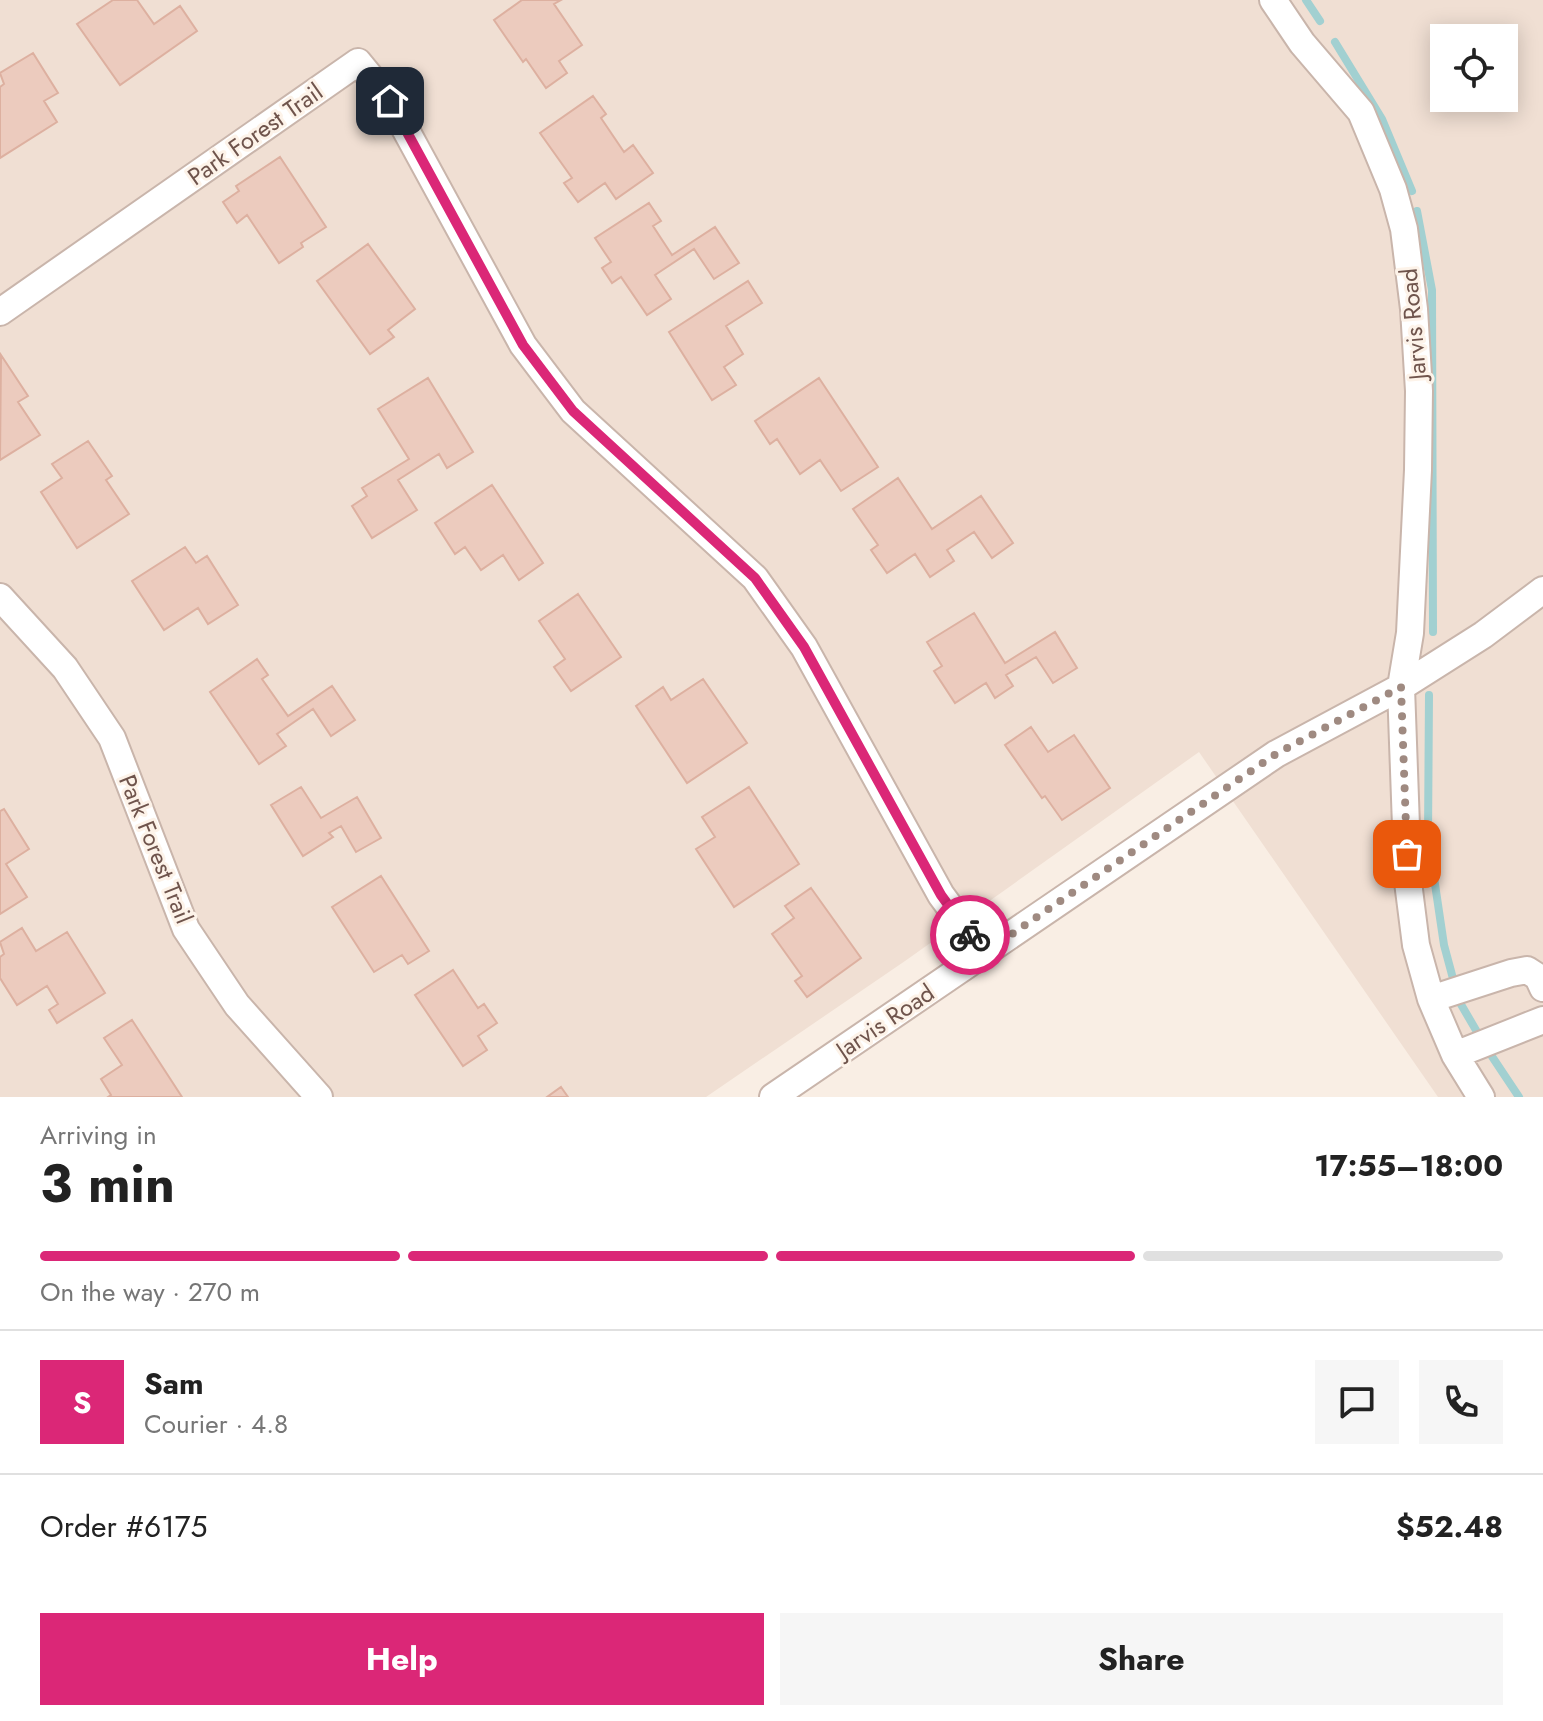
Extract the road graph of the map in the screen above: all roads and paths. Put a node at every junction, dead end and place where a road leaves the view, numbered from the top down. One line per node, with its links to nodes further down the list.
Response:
1 (1273, 0): 5 (street, Jarvis Road)
2 (0, 312): 6 (street, Park Forest Trail)
3 (1543, 590): 5 (street)
4 (0, 597): 11 (street, Park Forest Trail)
5 (1401, 687): 6 (street, Jarvis Road); 8 (street, Jarvis Road)
6 (984, 953): 12 (street, Jarvis Road)
7 (1543, 988): 8 (street)
8 (1431, 999): 10 (street, Jarvis Road)
9 (1543, 1020): 10 (street)
10 (1455, 1055): 13 (street, Jarvis Road)
11 (319, 1097)
12 (773, 1097)
13 (1481, 1097)

